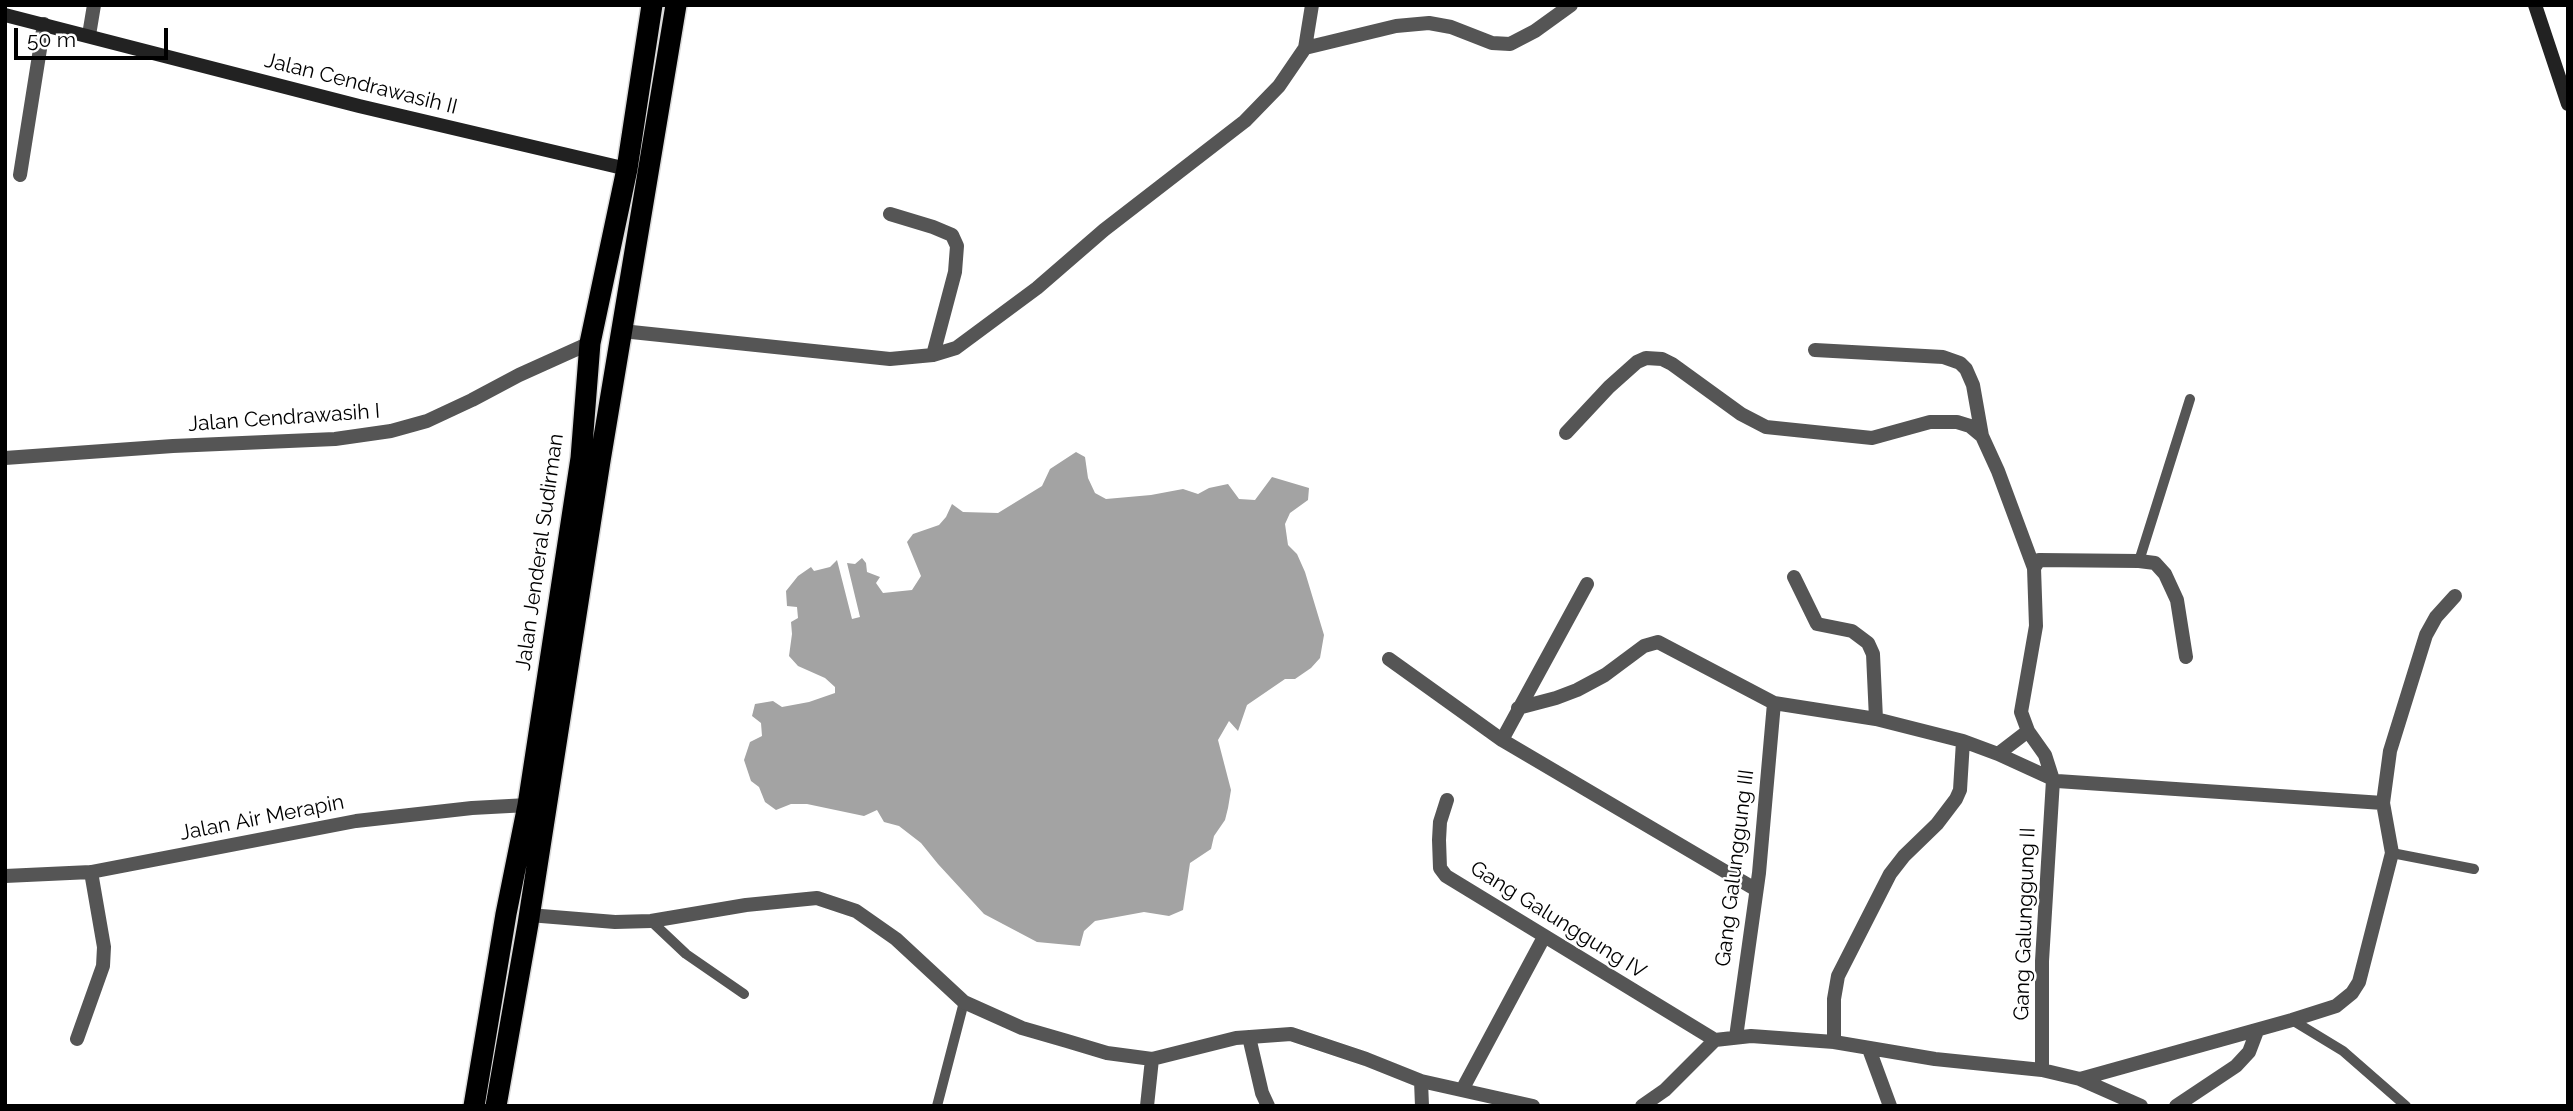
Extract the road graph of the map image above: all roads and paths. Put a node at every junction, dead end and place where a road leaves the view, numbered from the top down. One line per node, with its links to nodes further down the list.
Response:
1 (94, 5): 9 (street)
2 (652, 5): 12 (highway, Jalan Jenderal Sudirman)
3 (676, 5): 15 (highway, Jalan Jenderal Sudirman)
4 (1312, 5): 10 (street)
5 (1571, 5): 10 (street)
6 (2535, 5): 11 (street)
7 (5, 15): 8 (street, Jalan Cendrawasih II)
8 (44, 24): 9 (street, Jalan Cendrawasih II); 13 (street)
9 (89, 35): 12 (street, Jalan Cendrawasih II)
10 (1305, 48): 18 (street)
11 (2568, 104)
12 (627, 169): 16 (highway, Jalan Jenderal Sudirman)
13 (20, 175)
14 (890, 214): 18 (street)
15 (622, 331): 18 (street); 23 (highway, Jalan Jenderal Sudirman)
16 (590, 344): 22 (street, Jalan Cendrawasih I); 23 (highway, Jalan Jenderal Sudirman)
17 (1815, 350): 21 (street)
18 (933, 355)
19 (2190, 399): 24 (lane)
20 (1566, 432): 21 (street)
21 (1982, 436): 25 (street)
22 (5, 458)
23 (591, 460): 41 (highway, Jalan Jenderal Sudirman); 47 (highway, Jalan Jenderal Sudirman)
24 (2139, 561): 25 (street); 29 (street)
25 (2034, 568): 34 (street)
26 (1794, 577): 33 (street)
27 (1587, 584): 32 (street)
28 (2455, 596): 40 (street)
29 (2186, 657)
30 (1389, 659): 35 (street)
31 (1774, 703): 32 (street); 33 (street); 46 (street, Gang Galunggung III)
32 (1518, 708): 35 (street)
33 (1876, 719): 36 (street)
34 (2028, 731): 37 (street); 38 (street)
35 (1502, 740): 46 (street)
36 (1963, 741): 37 (street); 58 (street)
37 (1998, 754): 38 (street)
38 (2053, 780): 40 (street); 61 (street, Gang Galunggung II)
39 (1447, 800): 49 (street, Gang Galunggung IV)
40 (2384, 803): 42 (street)
41 (528, 805): 44 (street, Jalan Air Merapin); 65 (highway, Jalan Jenderal Sudirman)
42 (2392, 853): 43 (lane); 52 (street)
43 (2474, 869)
44 (91, 872): 45 (street, Jalan Air Merapin); 56 (street)
45 (5, 876)
46 (1755, 888): 55 (street, Gang Galunggung III)
47 (529, 915): 48 (street); 66 (highway, Jalan Jenderal Sudirman)
48 (651, 921): 50 (lane); 51 (street)
49 (1544, 937): 57 (street, Gang Galunggung IV); 64 (street)
50 (744, 994)
51 (964, 1002): 60 (street); 67 (lane)
52 (2291, 1020): 53 (street); 76 (lane)
53 (2257, 1031): 62 (street); 75 (street)
54 (1249, 1037): 60 (street); 63 (street); 69 (street)
55 (1736, 1037): 57 (street); 58 (street)
56 (76, 1039)
57 (1715, 1040): 72 (street)
58 (1834, 1042): 59 (street)
59 (1869, 1049): 61 (street); 73 (street)
60 (1152, 1059): 68 (street)
61 (2042, 1070): 62 (street)
62 (2080, 1079): 74 (street)
63 (1421, 1081): 64 (street); 70 (street)
64 (1462, 1090): 71 (street)
65 (474, 1106)
66 (496, 1106)
67 (937, 1106)
68 (1147, 1106)
69 (1268, 1106)
70 (1422, 1106)
71 (1533, 1106)
72 (1642, 1106)
73 (1890, 1106)
74 (2140, 1106)
75 (2176, 1106)
76 (2406, 1106)

